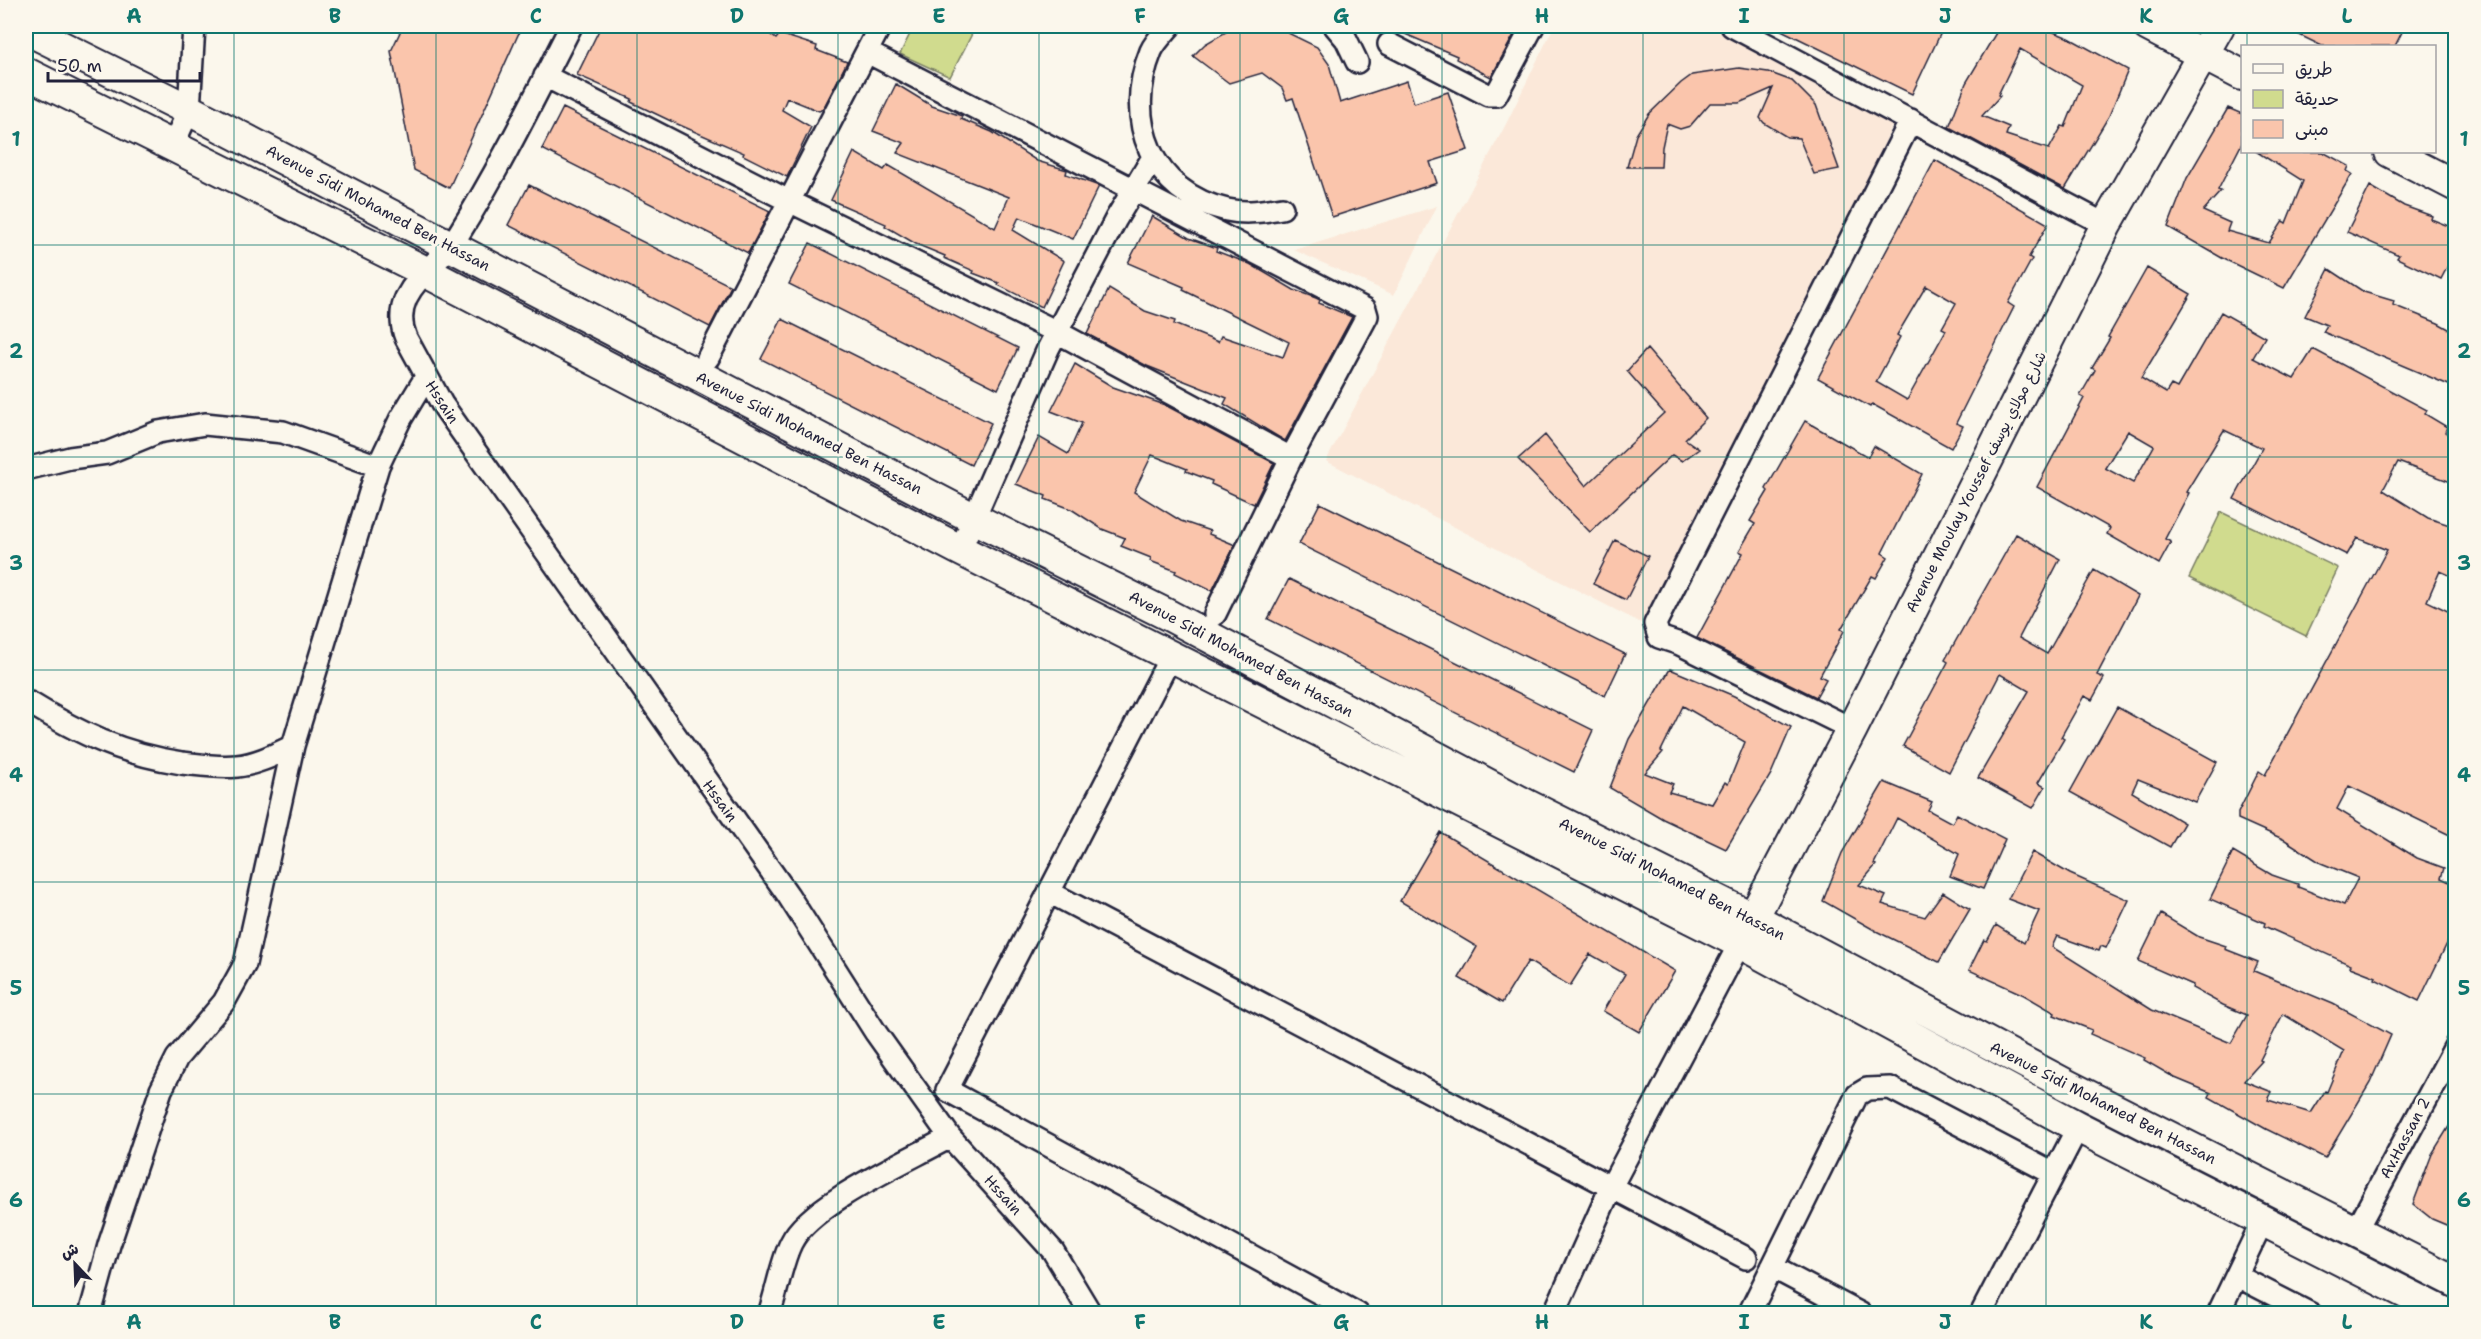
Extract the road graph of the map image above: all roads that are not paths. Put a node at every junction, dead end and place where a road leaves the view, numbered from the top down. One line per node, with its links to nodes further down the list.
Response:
1 (194, 26): 18 (street)
2 (571, 26): 17 (street, Hssain)
3 (880, 26): 12 (street)
4 (1170, 26): 22 (street)
5 (1335, 26): 14 (street)
6 (1533, 26): 11 (street)
7 (1732, 26): 19 (street)
8 (2148, 26): 13 (street)
9 (2219, 26): 13 (street, Avenue Moulay Youssef شارع مولاي يوسف)
10 (26, 29): 18 (street, Avenue Sidi Mohamed Ben Hassan)
11 (1389, 44)
12 (867, 52): 24 (street); 25 (street)
13 (2204, 55): 16 (street); 27 (street, Avenue Moulay Youssef شارع مولاي يوسف)
14 (1357, 62)
15 (26, 74): 20 (street, Avenue Sidi Mohamed Ben Hassan)
16 (2241, 74)
17 (545, 76): 25 (street); 28 (street, Hssain)
18 (189, 110): 20 (street); 28 (street, Avenue Sidi Mohamed Ben Hassan)
19 (1911, 120): 27 (street); 41 (street)
20 (173, 145): 29 (street, Avenue Sidi Mohamed Ben Hassan)
21 (2392, 153): 23 (street)
22 (1152, 159): 24 (street); 26 (street)
23 (2456, 186)
24 (1133, 191): 30 (street); 33 (street)
25 (789, 201): 30 (street); 31 (street)
26 (1282, 208)
27 (2106, 225): 41 (street, Avenue Moulay Youssef شارع مولاي يوسف)
28 (451, 247): 29 (street, Hssain); 36 (street, Avenue Sidi Mohamed Ben Hassan)
29 (424, 271): 32 (street, Hssain); 37 (street, Avenue Sidi Mohamed Ben Hassan)
30 (1057, 332): 33 (street); 36 (street)
31 (708, 358)
32 (426, 377): 34 (street); 47 (street, Hssain)
33 (1291, 458): 38 (street)
34 (378, 466): 35 (street); 42 (street)
35 (26, 469)
36 (975, 519): 37 (street); 44 (street, Avenue Sidi Mohamed Ben Hassan)
37 (960, 550): 39 (street, Avenue Sidi Mohamed Ben Hassan)
38 (1215, 614)
39 (1171, 656): 43 (street); 44 (street, Avenue Sidi Mohamed Ben Hassan)
40 (30, 703): 42 (street)
41 (1852, 729): 44 (street, Avenue Moulay Youssef شارع مولاي يوسف)
42 (293, 746): 56 (street)
43 (1049, 892): 49 (street); 59 (street)
44 (1746, 930): 46 (street, Avenue Sidi Mohamed Ben Hassan); 49 (street); 51 (street, Avenue Sidi Mohamed Ben Hassan)
45 (2456, 1045): 51 (street, Av.Hassan 2)
46 (2078, 1127): 48 (street); 50 (street, Avenue Sidi Mohamed Ben Hassan)
47 (950, 1137): 57 (street); 58 (street, Hssain)
48 (2052, 1173): 53 (street); 63 (street)
49 (1612, 1185): 52 (street); 60 (street)
50 (2263, 1220): 54 (street); 66 (street, Avenue Sidi Mohamed Ben Hassan)
51 (2355, 1232): 55 (street, Avenue Sidi Mohamed Ben Hassan)
52 (1746, 1258)
53 (1772, 1266): 61 (street); 62 (street)
54 (2238, 1276): 64 (street); 65 (street)
55 (2456, 1282)
56 (90, 1314)
57 (769, 1314)
58 (1090, 1314)
59 (1358, 1314)
60 (1554, 1314)
61 (1749, 1314)
62 (1861, 1314)
63 (1981, 1314)
64 (2218, 1314)
65 (2311, 1314)
66 (2447, 1314)

